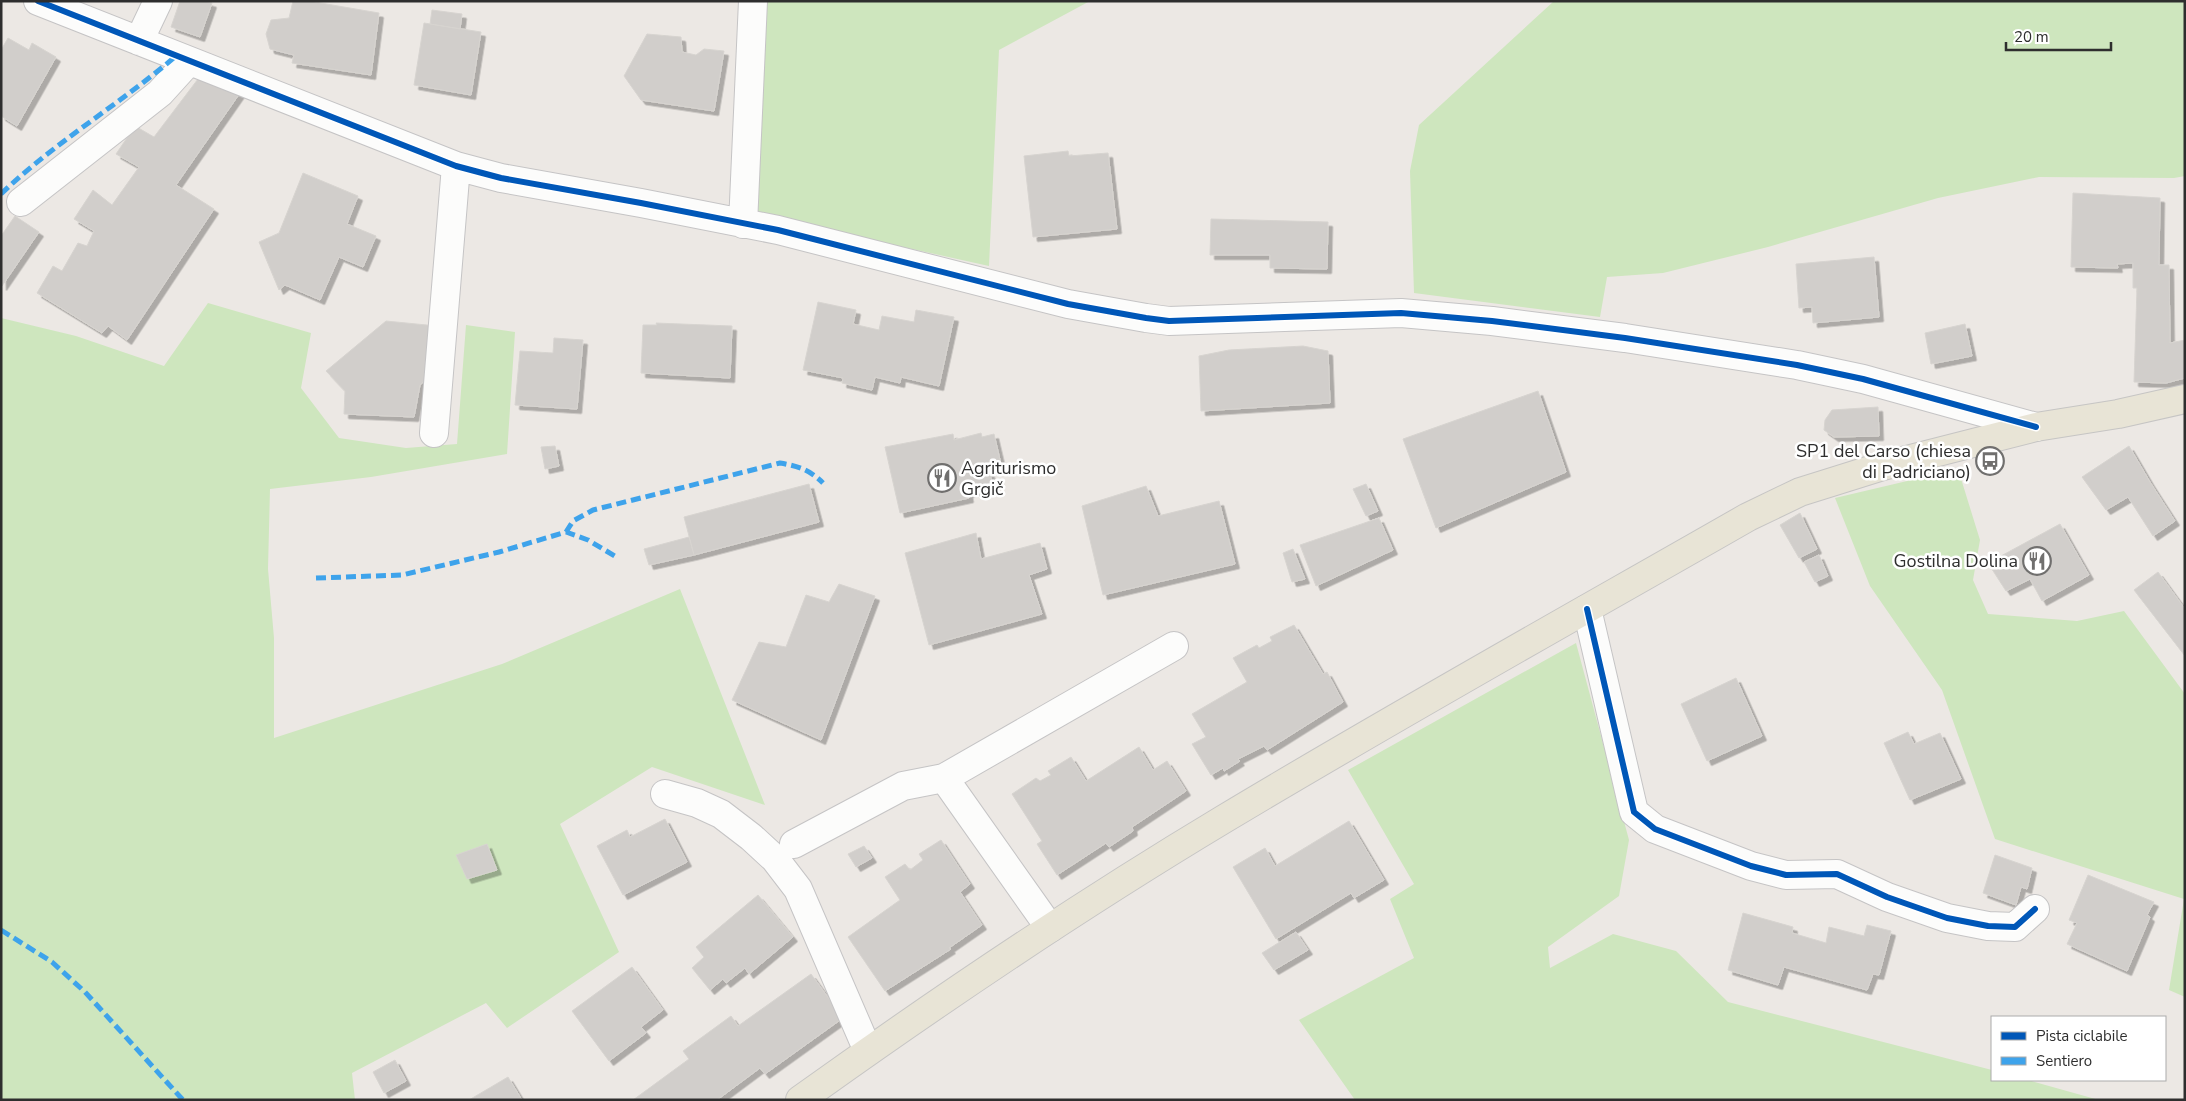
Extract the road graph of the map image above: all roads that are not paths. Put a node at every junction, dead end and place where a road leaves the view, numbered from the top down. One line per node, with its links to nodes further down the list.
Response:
1 (38, 1): 4 (street)
2 (158, 1): 4 (street)
3 (753, 1): 8 (street)
4 (139, 41): 5 (street)
5 (190, 61): 6 (street); 7 (street)
6 (456, 166): 8 (street); 11 (street)
7 (21, 202)
8 (743, 224): 10 (street)
9 (2185, 399): 10 (main road)
10 (2036, 427): 12 (main road)
11 (434, 433)
12 (1587, 609): 17 (street); 18 (main road)
13 (1174, 646): 14 (street)
14 (944, 778): 16 (street); 18 (street)
15 (665, 794): 19 (street)
16 (794, 844)
17 (2035, 909)
18 (1050, 928): 19 (main road)
19 (868, 1051): 20 (main road)
20 (800, 1100)

